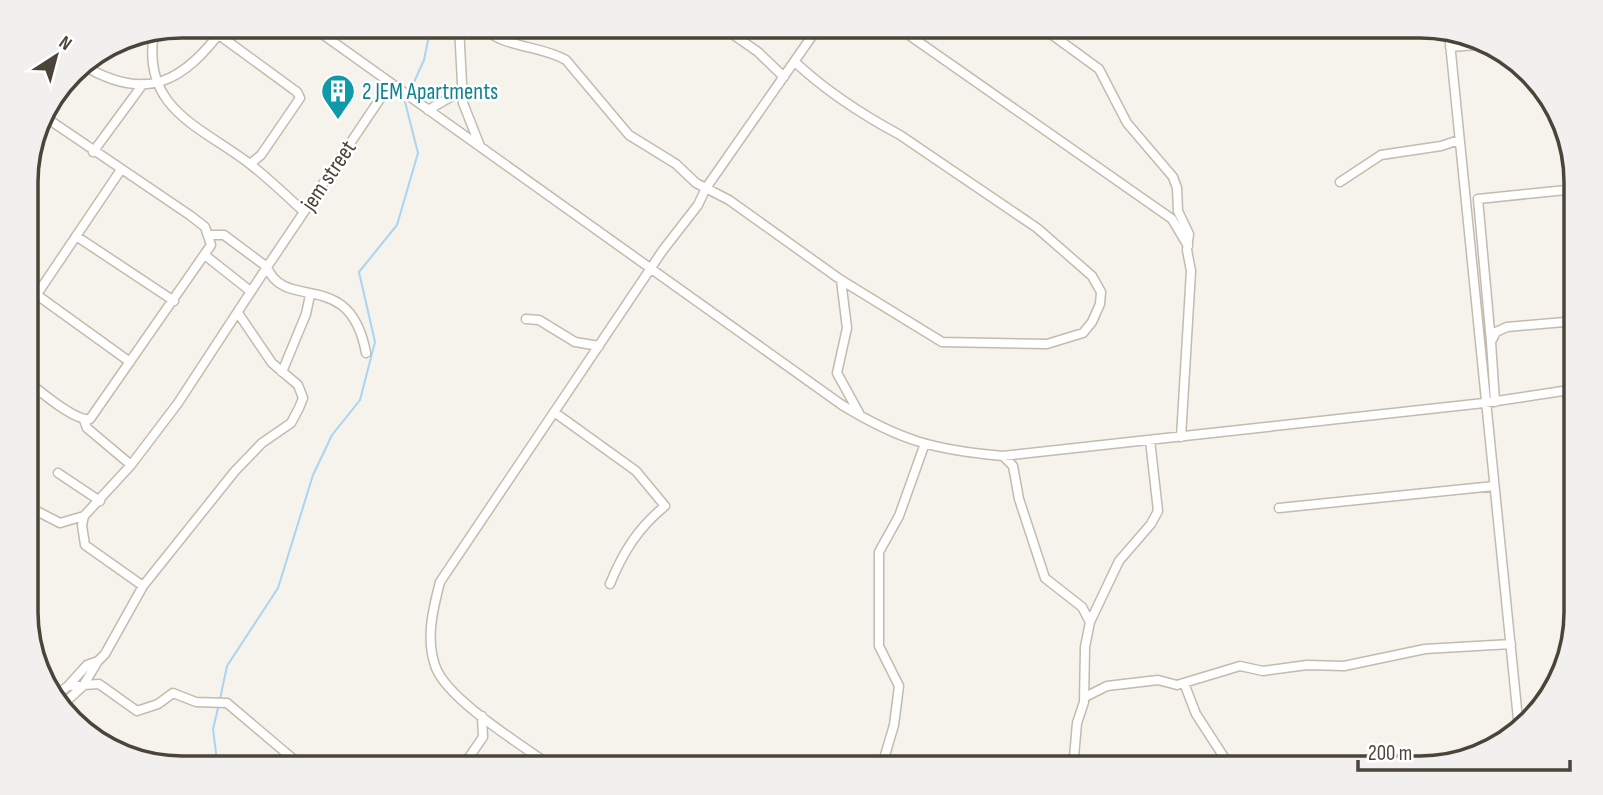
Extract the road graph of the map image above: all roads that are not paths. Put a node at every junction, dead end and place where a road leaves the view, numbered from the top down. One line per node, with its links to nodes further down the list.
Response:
1 (811, 38): 14 (street)
2 (913, 38): 34 (street)
3 (1057, 38): 34 (street)
4 (215, 39): 17 (street)
5 (224, 39): 26 (street)
6 (329, 39): 18 (street)
7 (459, 39): 20 (street)
8 (506, 39): 29 (street)
9 (739, 39): 16 (street)
10 (153, 41): 17 (street)
11 (1450, 42): 13 (street)
12 (1466, 46): 13 (street)
13 (1450, 47): 23 (street)
14 (795, 62): 16 (street); 38 (street)
15 (93, 70): 19 (street)
16 (784, 77): 29 (street)
17 (157, 83): 19 (street); 26 (street)
18 (390, 84): 21 (street); 31 (street, jem street)
19 (143, 85): 25 (street)
20 (461, 91): 21 (street); 24 (street)
21 (428, 110): 24 (street)
22 (52, 122): 25 (street)
23 (1459, 140): 28 (street); 55 (street)
24 (482, 149): 37 (street)
25 (93, 152): 27 (street)
26 (250, 164): 31 (street)
27 (120, 171): 32 (street); 33 (street)
28 (1340, 182)
29 (706, 188): 37 (street); 38 (street)
30 (1564, 190): 47 (street)
31 (303, 211): 36 (street, jem street)
32 (210, 235): 35 (street); 36 (street)
33 (76, 236): 40 (street); 43 (street)
34 (1188, 246): 59 (street)
35 (206, 256): 39 (street); 43 (street)
36 (267, 267): 39 (street, jem street); 41 (street)
37 (651, 269): 48 (street); 57 (street)
38 (841, 280): 57 (street)
39 (248, 290): 44 (street, jem street)
40 (39, 292)
41 (310, 295): 49 (street); 51 (street)
42 (39, 296): 50 (street)
43 (174, 301): 50 (street)
44 (237, 313): 51 (street); 63 (street, jem street)
45 (526, 319): 48 (street)
46 (1564, 322): 47 (street)
47 (1491, 342): 54 (street)
48 (599, 346): 56 (street)
49 (366, 353)
50 (130, 362): 58 (street)
51 (282, 372): 71 (street)
52 (39, 390): 58 (street)
53 (1564, 391): 54 (street)
54 (1495, 401): 55 (street)
55 (1484, 403): 59 (street); 65 (street)
56 (554, 412): 70 (street); 81 (street)
57 (861, 417): 61 (street)
58 (84, 420): 63 (street)
59 (1181, 437): 60 (street)
60 (1150, 440): 62 (street); 72 (street)
61 (924, 446): 62 (street); 86 (street)
62 (1003, 456): 72 (street)
63 (131, 465): 66 (street, jem street)
64 (58, 473): 66 (street)
65 (1494, 486): 67 (street); 73 (street)
66 (100, 501): 69 (street, jem street)
67 (1279, 508)
68 (38, 512): 69 (street)
69 (84, 516): 71 (street)
70 (610, 584)
71 (143, 586): 74 (street)
72 (1090, 622): 79 (street)
73 (1511, 644): 75 (street); 82 (street)
74 (98, 662): 76 (street); 77 (street)
75 (1184, 683): 79 (street); 88 (street)
76 (68, 685): 77 (street); 78 (street)
77 (83, 686): 80 (street); 83 (street)
78 (62, 691)
79 (1084, 696): 87 (street)
80 (68, 700)
81 (482, 716): 84 (street); 85 (street)
82 (1518, 719)
83 (290, 756)
84 (470, 756)
85 (537, 756)
86 (885, 756)
87 (1074, 756)
88 (1223, 756)

